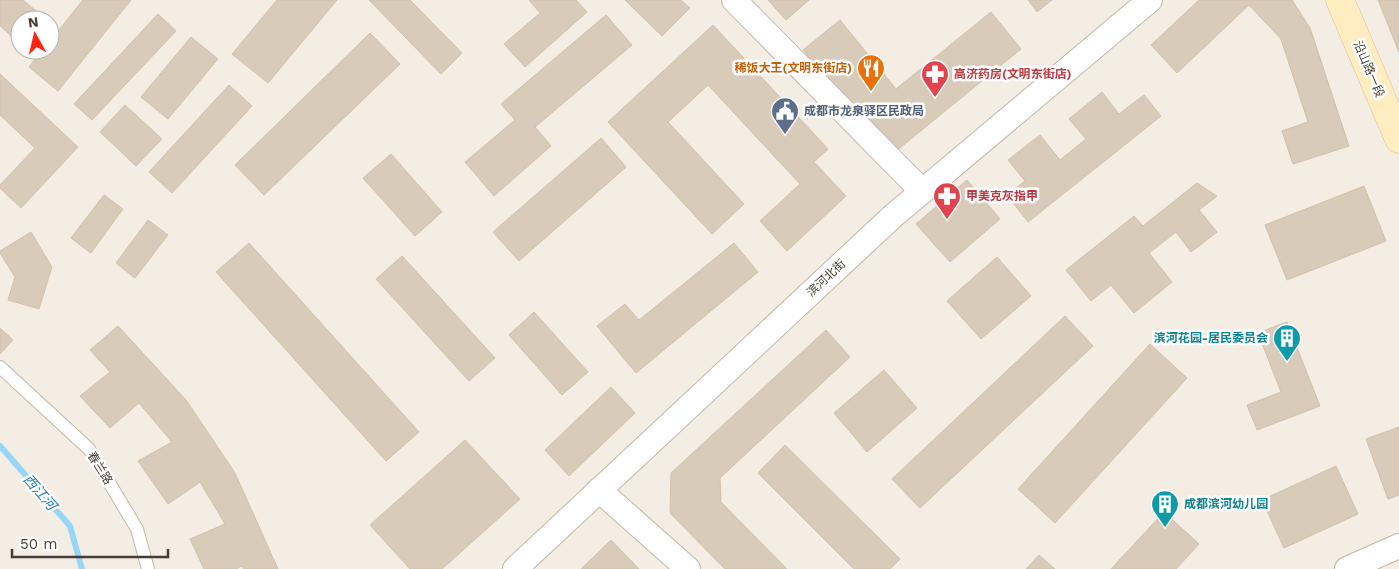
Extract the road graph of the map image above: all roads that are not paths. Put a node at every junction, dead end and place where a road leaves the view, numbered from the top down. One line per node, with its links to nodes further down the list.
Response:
1 (734, 0): 5 (street)
2 (1150, 0): 5 (street, 滨河北街)
3 (1340, 0): 4 (street, 沿山路一段)
4 (1399, 139)
5 (922, 191): 7 (street, 滨河北街)
6 (0, 366): 9 (lane, 春兰路)
7 (599, 490): 10 (street, 滨河北街); 11 (street)
8 (1399, 546): 12 (street)
9 (148, 569)
10 (515, 569)
11 (688, 569)
12 (1347, 569)

